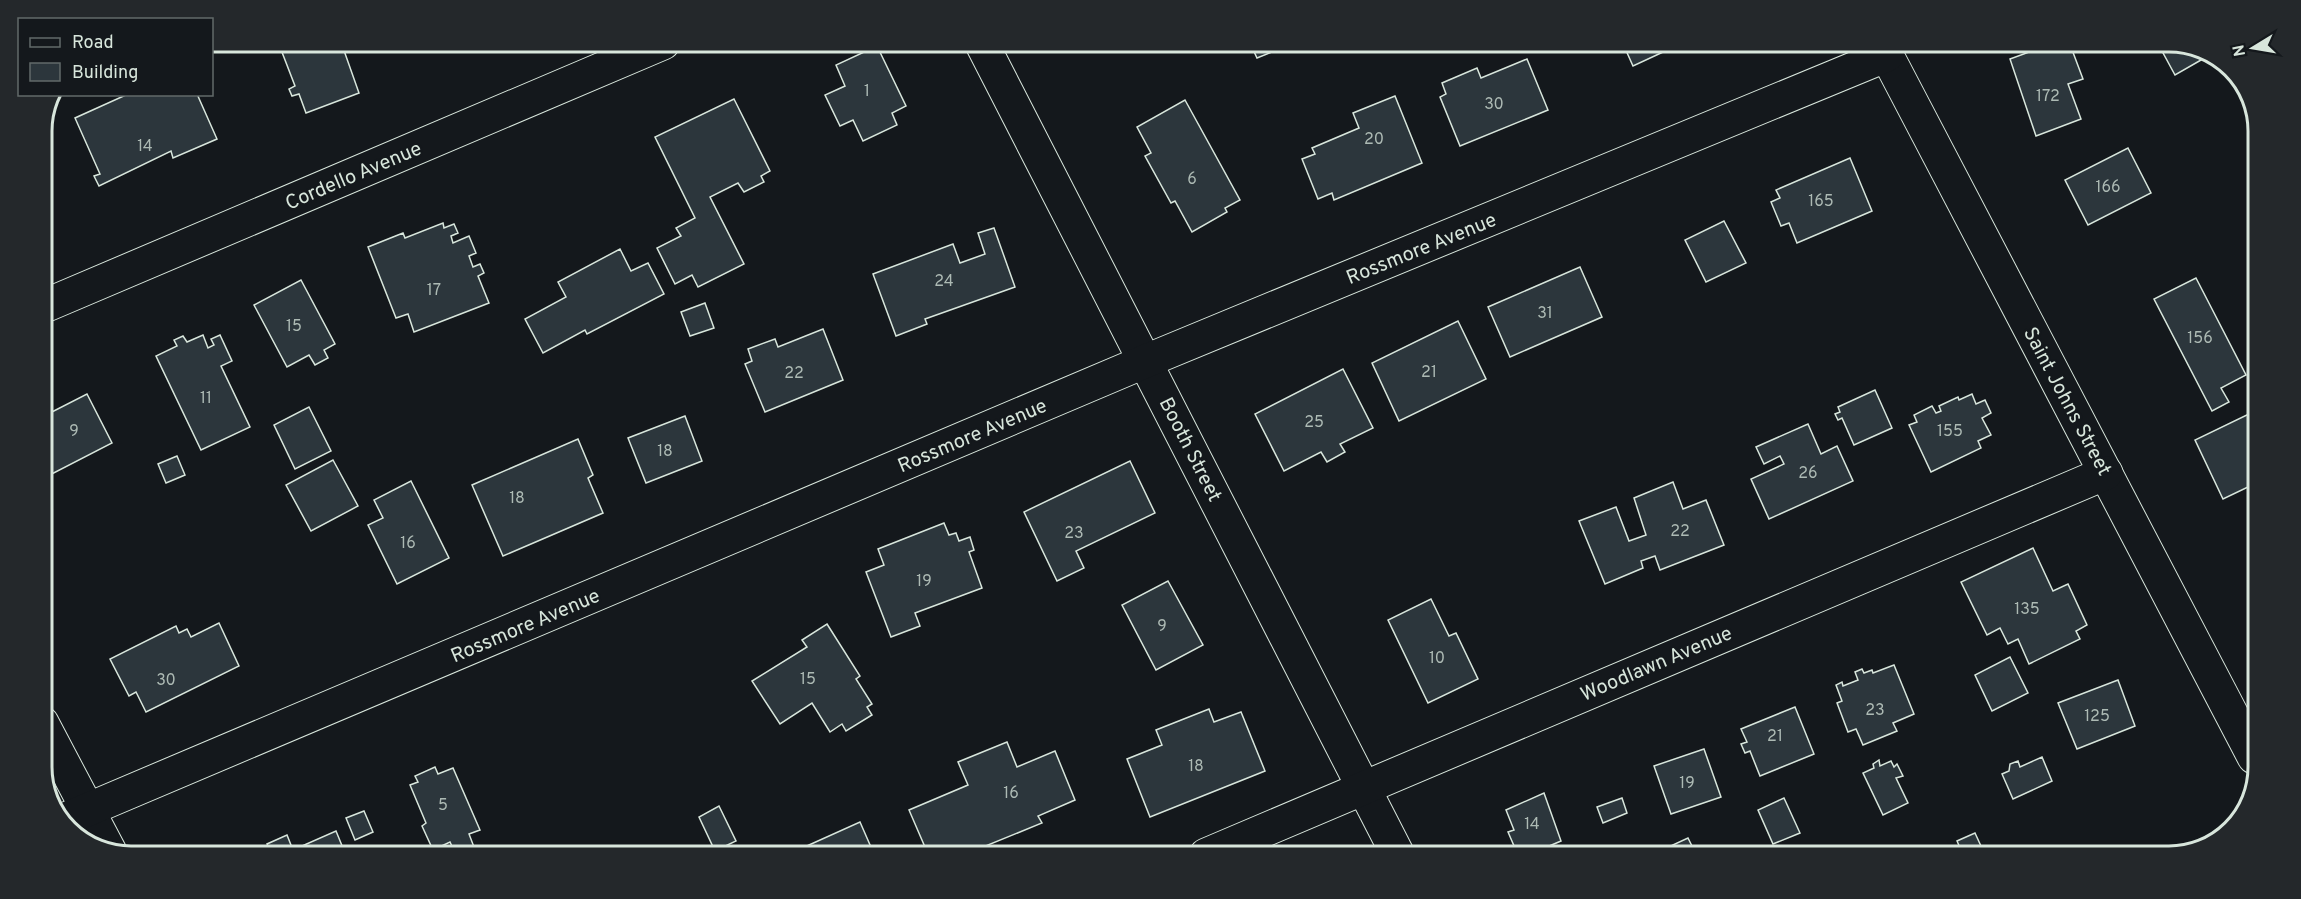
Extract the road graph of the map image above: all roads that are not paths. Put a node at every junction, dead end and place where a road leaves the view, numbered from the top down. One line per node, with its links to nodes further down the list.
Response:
1 (642, 52): 5 (street, Cordello Avenue)
2 (986, 52): 6 (street, Booth Street)
3 (1880, 52): 6 (street, Rossmore Avenue)
4 (1886, 52): 7 (street, Saint Johns Street)
5 (52, 303)
6 (1146, 361): 10 (street, Booth Street); 11 (street, Rossmore Avenue)
7 (2106, 473): 8 (street, Saint Johns Street); 10 (street, Woodlawn Avenue)
8 (2248, 745)
9 (53, 755): 11 (street)
10 (1364, 787): 13 (street, Woodlawn Avenue); 14 (street, Booth Street)
11 (74, 816): 12 (street)
12 (94, 836)
13 (1227, 846)
14 (1394, 846)

